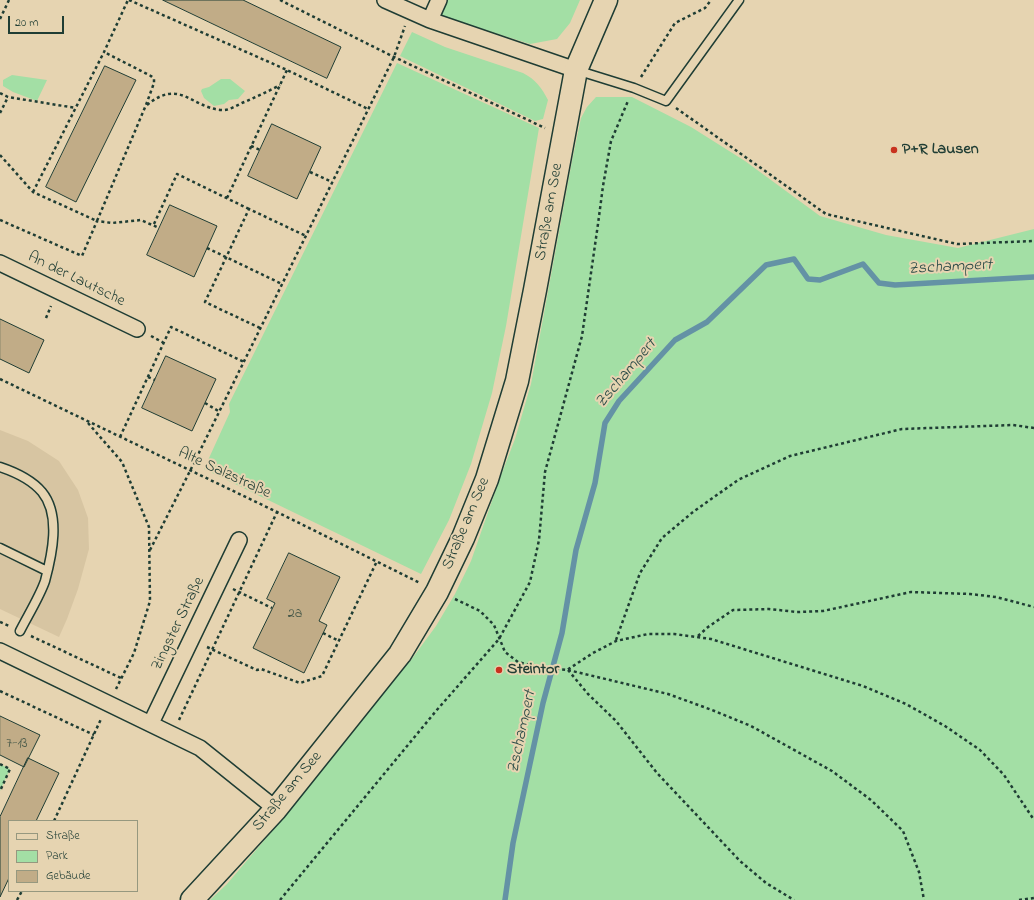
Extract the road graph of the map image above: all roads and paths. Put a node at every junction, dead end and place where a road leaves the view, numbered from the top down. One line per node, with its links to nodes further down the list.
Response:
1 (9, 0): 10 (path)
2 (128, 0): 12 (path); 14 (path)
3 (280, 0): 13 (path)
4 (385, 0): 9 (street)
5 (439, 0): 11 (street)
6 (606, 0): 15 (main road, Straße am See)
7 (711, 0): 17 (path)
8 (739, 0): 20 (lane)
9 (410, 12): 11 (street); 13 (path)
10 (0, 19)
11 (430, 20): 15 (street)
12 (104, 52): 21 (path); 22 (path)
13 (394, 57): 23 (path); 25 (path)
14 (287, 70): 16 (path); 23 (path)
15 (576, 70): 17 (lane); 25 (main road, Straße am See)
16 (280, 85): 21 (path); 26 (path)
17 (634, 88): 20 (lane); 72 (path)
18 (0, 93): 19 (path)
19 (8, 97): 22 (path); 24 (path)
20 (666, 101): 39 (path)
21 (146, 105): 35 (path)
22 (76, 108): 31 (path)
23 (368, 109): 30 (path)
24 (0, 113)
25 (564, 137): 65 (main road, Straße am See)
26 (251, 146): 27 (path); 32 (path)
27 (260, 150)
28 (0, 155): 31 (path)
29 (310, 172): 30 (path)
30 (332, 182): 38 (path)
31 (33, 192): 35 (path)
32 (227, 198): 33 (path); 36 (path)
33 (249, 209): 38 (path); 41 (path)
34 (0, 220): 35 (path)
35 (97, 221): 36 (path)
36 (154, 224): 37 (path)
37 (159, 228)
38 (306, 236): 43 (path)
39 (1034, 241)
40 (207, 248): 41 (path)
41 (226, 257): 43 (path); 44 (path)
42 (0, 263): 45 (street, An der Lautsche)
43 (282, 284): 44 (path)
44 (260, 328): 46 (path)
45 (136, 329)
46 (244, 362): 47 (path); 51 (path)
47 (148, 377): 49 (path); 54 (path)
48 (0, 379): 52 (path, Alte Salzstraße)
49 (155, 380)
50 (205, 403): 51 (path)
51 (220, 412): 56 (path)
52 (86, 422): 54 (path, Alte Salzstraße); 60 (path)
53 (1034, 428): 75 (path)
54 (120, 437): 56 (path, Alte Salzstraße)
55 (0, 467): 62 (lane)
56 (190, 471): 57 (path, Alte Salzstraße); 60 (path)
57 (278, 512): 61 (path, Alte Salzstraße); 64 (path)
58 (239, 540): 63 (street, Zingster Straße)
59 (0, 548): 62 (lane)
60 (150, 550): 79 (path)
61 (377, 561): 65 (path, Alte Salzstraße); 74 (path)
62 (47, 571): 69 (lane)
63 (220, 582): 64 (path); 73 (street, Zingster Straße)
64 (240, 592): 67 (path); 76 (path)
65 (437, 592): 72 (path, Alte Salzstraße); 87 (main road, Straße am See)
66 (1034, 607): 71 (path)
67 (272, 608)
68 (0, 622): 69 (path)
69 (20, 631): 79 (path)
70 (323, 633): 74 (path)
71 (698, 636): 75 (path); 89 (path)
72 (499, 639): 78 (path, Alte Salzstraße); 92 (path)
73 (192, 640): 76 (path); 82 (street, Zingster Straße)
74 (340, 641): 76 (path)
75 (616, 641): 78 (path)
76 (212, 649): 84 (path)
77 (0, 652): 81 (street)
78 (567, 670): 93 (path); 94 (path, Alte Salzstraße)
79 (121, 678): 81 (path)
80 (0, 691): 83 (path)
81 (109, 703): 82 (street); 83 (path)
82 (151, 723): 84 (street)
83 (94, 735): 88 (path)
84 (172, 735): 87 (street)
85 (0, 764): 86 (path)
86 (0, 791)
87 (276, 808): 91 (main road, Straße am See)
88 (54, 820)
89 (1034, 820)
90 (1034, 898): 95 (path)
91 (192, 900)
92 (280, 900)
93 (794, 900)
94 (924, 900)
95 (1019, 900)

